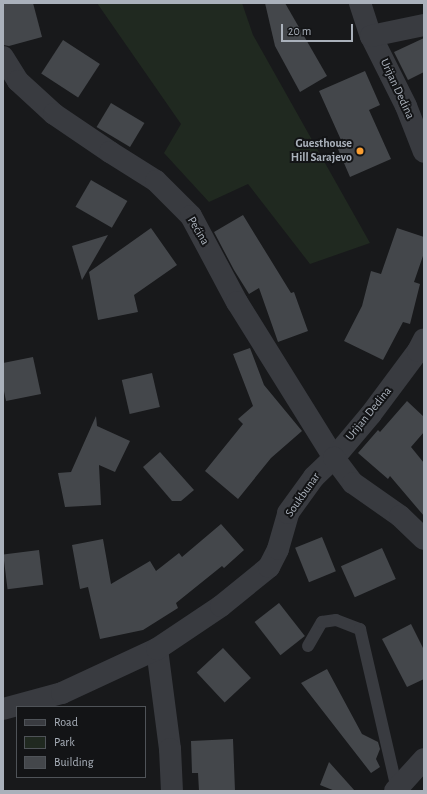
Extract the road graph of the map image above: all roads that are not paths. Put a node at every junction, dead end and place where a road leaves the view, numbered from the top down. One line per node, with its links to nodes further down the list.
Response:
1 (360, 3): 3 (street, Urijan Dedina)
2 (424, 25): 3 (street)
3 (371, 36): 5 (street, Urijan Dedina)
4 (3, 57): 7 (street, Pećina)
5 (424, 152)
6 (422, 348): 7 (street, Urijan Dedina)
7 (334, 458): 8 (street); 10 (street, Soukbunar)
8 (424, 539)
9 (308, 646): 15 (lane)
10 (157, 648): 12 (street, Soukbunar); 16 (street)
11 (16, 706): 13 (street, Soukbunar)
12 (17, 706)
13 (3, 710)
14 (424, 760): 15 (street)
15 (396, 790)
16 (172, 791)

